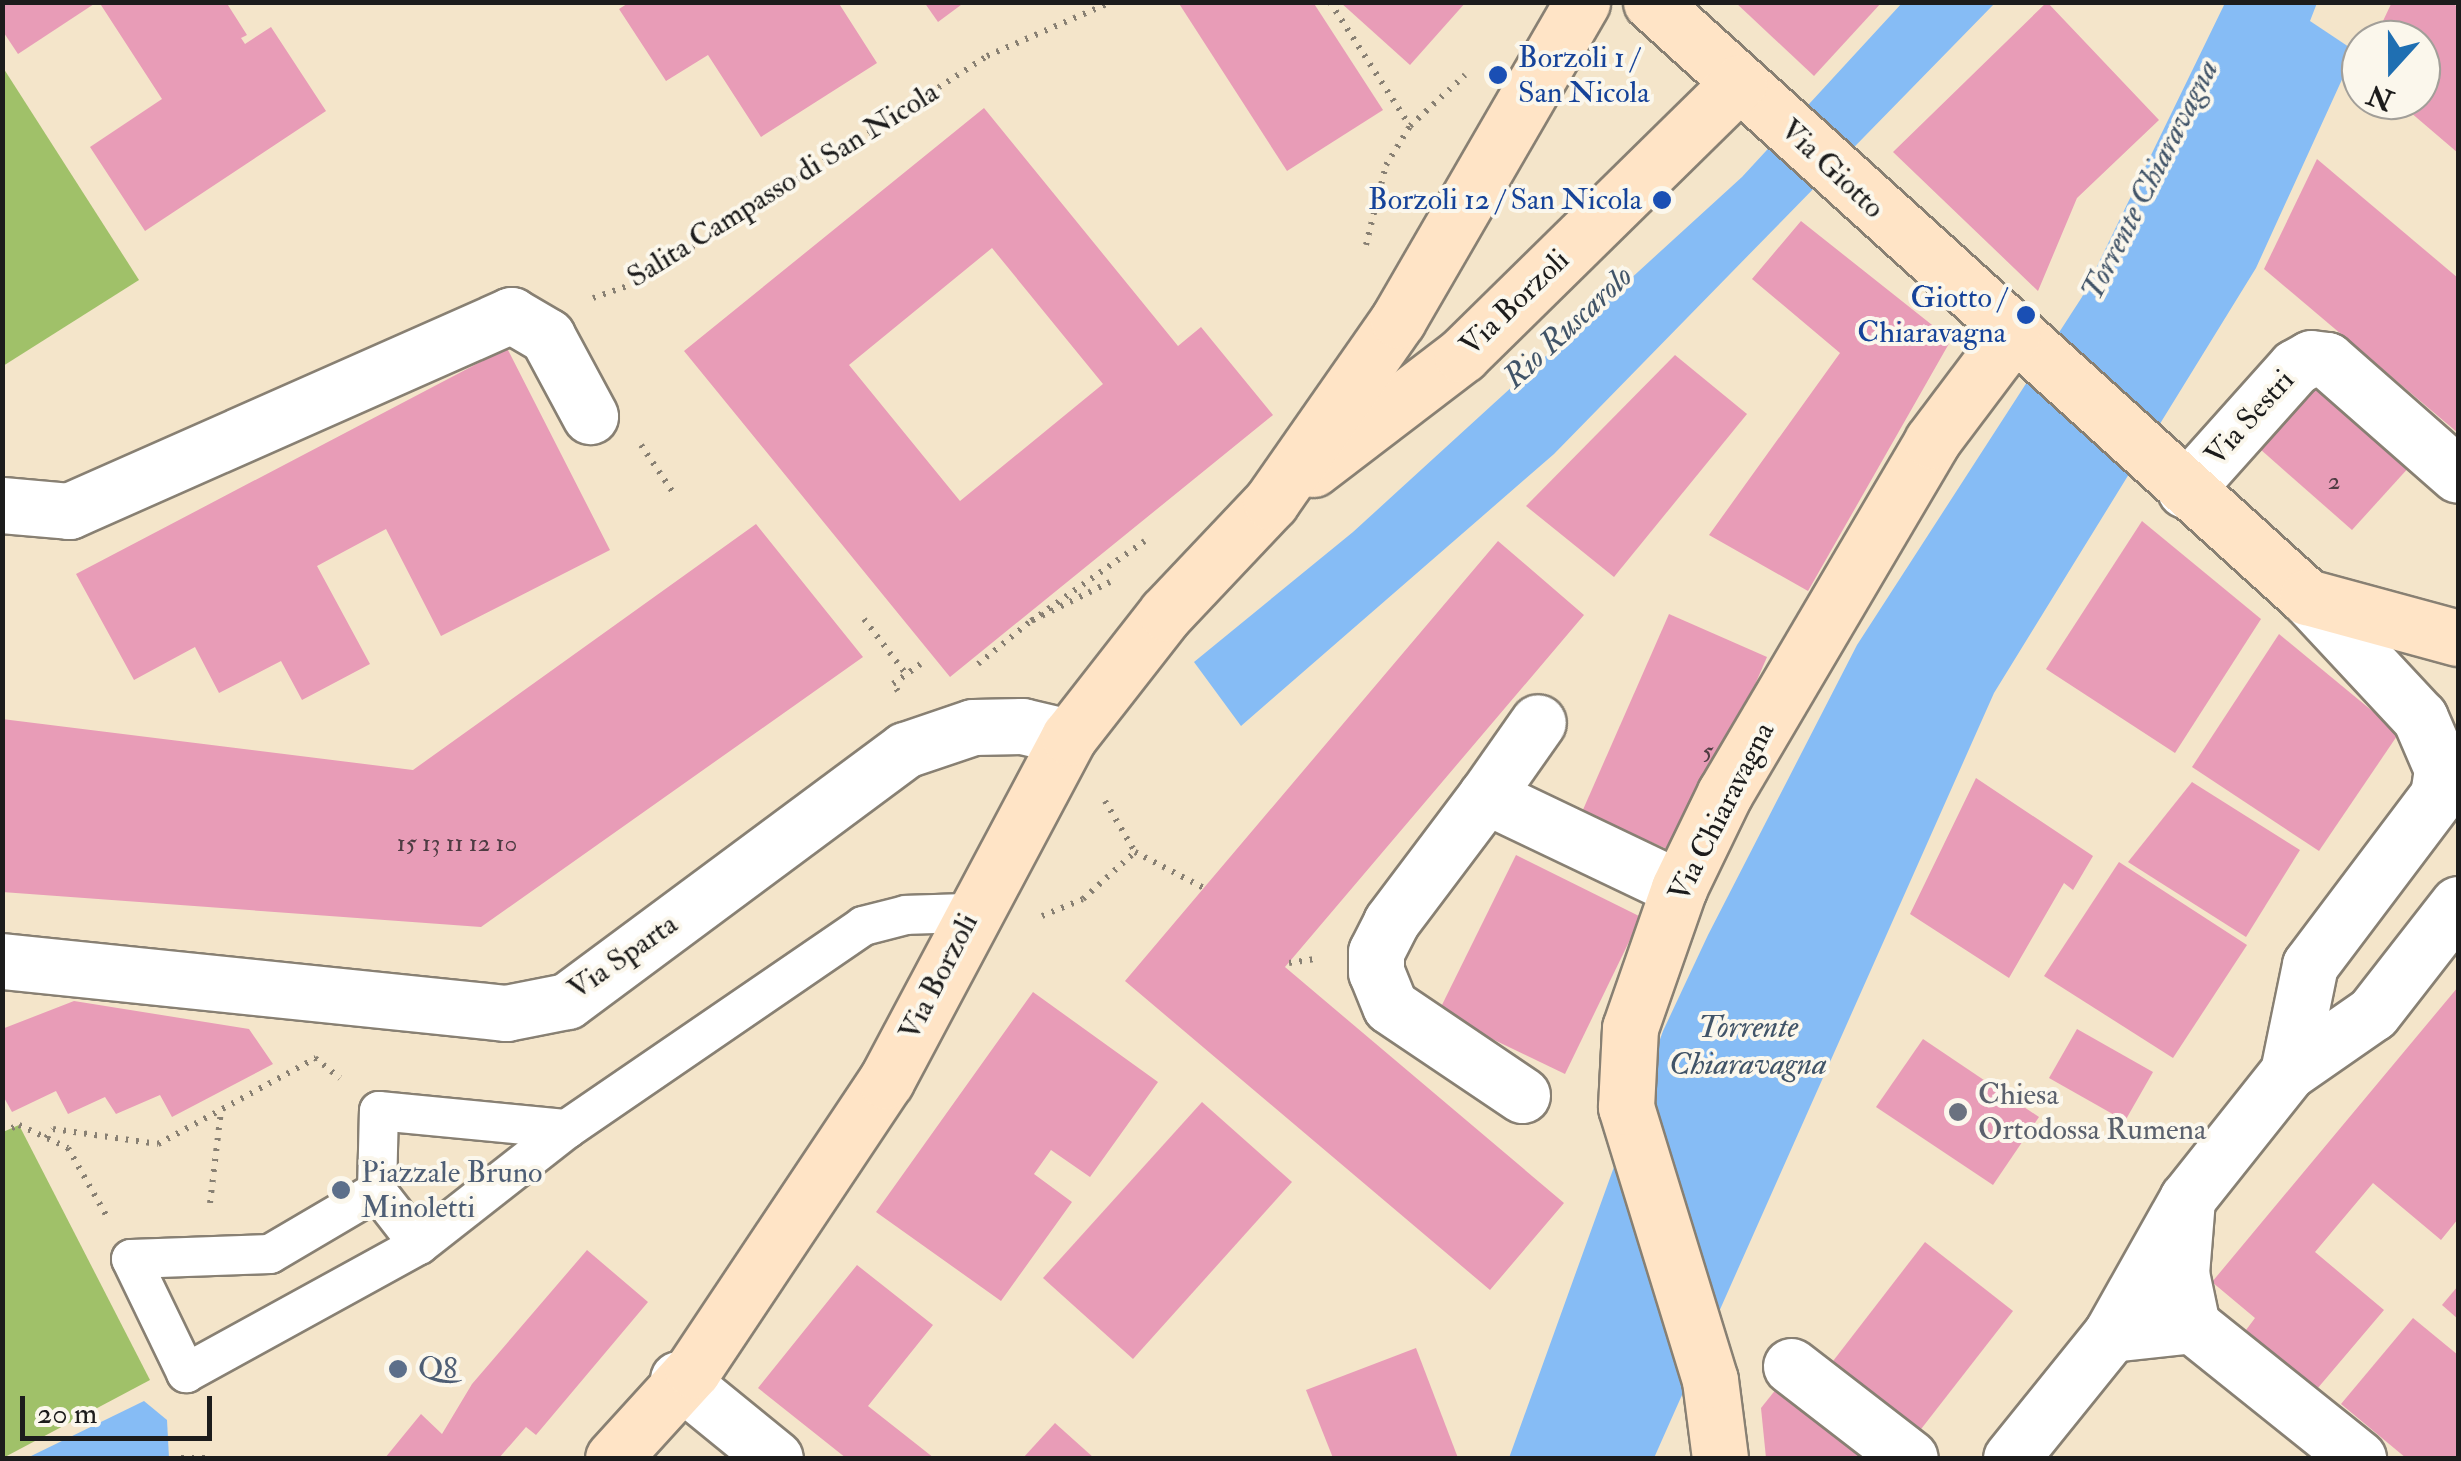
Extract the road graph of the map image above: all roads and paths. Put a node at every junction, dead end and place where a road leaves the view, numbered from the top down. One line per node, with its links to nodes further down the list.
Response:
1 (1111, 2): 7 (path, Salita Campasso di San Nicola)
2 (1330, 2): 5 (path)
3 (1582, 2): 12 (main road, Via Borzoli)
4 (1651, 2): 6 (main road, Via Giotto)
5 (1475, 66)
6 (1739, 83): 8 (main road, Via Giotto); 12 (main road, Via Borzoli)
7 (511, 315): 9 (street); 13 (street)
8 (2018, 340): 11 (main road, Via Sestri); 24 (main road, Via Chiaravagna)
9 (590, 416)
10 (2458, 475): 11 (street, Via Sestri)
11 (2170, 476): 14 (main road, Via Sestri)
12 (1271, 502): 21 (main road, Via Borzoli)
13 (2, 505)
14 (2307, 597): 16 (main road); 29 (street)
15 (864, 619): 18 (path)
16 (2458, 638)
17 (920, 664): 18 (path)
18 (906, 674): 19 (path)
19 (904, 698)
20 (1538, 722): 22 (street)
21 (1069, 738): 26 (main road, Via Borzoli); 27 (street, Via Sparta)
22 (1486, 796): 24 (street); 30 (street)
23 (1204, 888): 26 (path)
24 (1679, 888): 48 (main road, Via Chiaravagna)
25 (2458, 904): 29 (street)
26 (971, 913): 32 (lane); 43 (main road, Via Borzoli)
27 (2, 961)
28 (316, 1058): 31 (path)
29 (2288, 1072): 36 (street)
30 (1522, 1094)
31 (221, 1110): 34 (path); 38 (path)
32 (567, 1129): 35 (lane); 37 (lane)
33 (2, 1132): 34 (path)
34 (46, 1138): 39 (path)
35 (376, 1191): 37 (lane); 38 (lane)
36 (2187, 1199): 40 (street); 41 (street)
37 (418, 1245): 39 (lane)
38 (204, 1258): 39 (lane)
39 (132, 1259)
40 (2192, 1325): 41 (street); 51 (street)
41 (2110, 1334): 50 (street)
42 (1791, 1366): 49 (street)
43 (678, 1379): 46 (main road, Via Borzoli); 47 (street)
44 (180, 1458): 45 (path)
45 (212, 1458)
46 (613, 1458)
47 (775, 1458)
48 (1720, 1458)
49 (1910, 1458)
50 (2010, 1458)
51 (2358, 1458)

